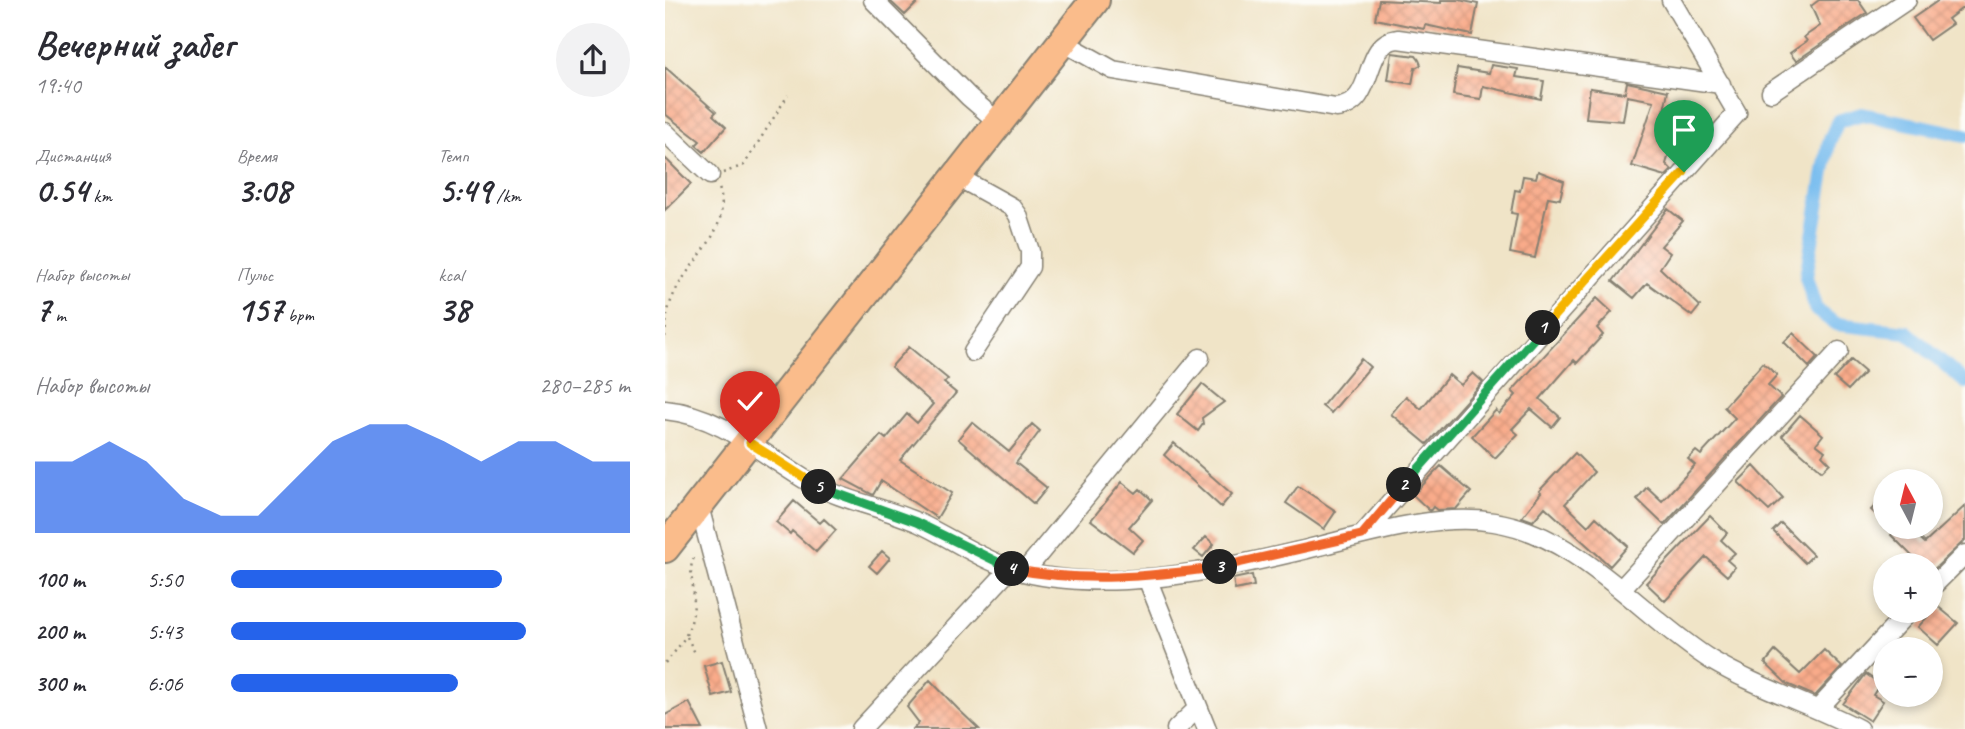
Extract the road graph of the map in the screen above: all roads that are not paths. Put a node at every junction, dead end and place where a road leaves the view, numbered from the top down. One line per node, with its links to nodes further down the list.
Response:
1 (873, 0): 8 (street)
2 (1095, 0): 5 (highway)
3 (1671, 0): 6 (street)
4 (1907, 0): 7 (street)
5 (1061, 41): 6 (street); 8 (highway)
6 (1721, 84): 18 (street)
7 (1771, 92)
8 (998, 122): 11 (highway)
9 (665, 132): 10 (street)
10 (710, 175)
11 (956, 176): 13 (street); 16 (highway)
12 (1839, 351): 24 (street)
13 (973, 352)
14 (1200, 358): 21 (street)
15 (665, 410): 16 (street)
16 (750, 443): 17 (highway); 21 (street)
17 (701, 519): 19 (highway); 28 (street)
18 (1362, 535): 23 (street); 24 (street)
19 (665, 548)
20 (1965, 554): 22 (street)
21 (1017, 570): 23 (street); 29 (street)
22 (1943, 576)
23 (1147, 578): 26 (street)
24 (1622, 588): 27 (street)
25 (1898, 623): 27 (street)
26 (1198, 708): 30 (street); 31 (street)
27 (1819, 708): 32 (street)
28 (758, 729)
29 (861, 729)
30 (1175, 729)
31 (1207, 729)
32 (1859, 729)

